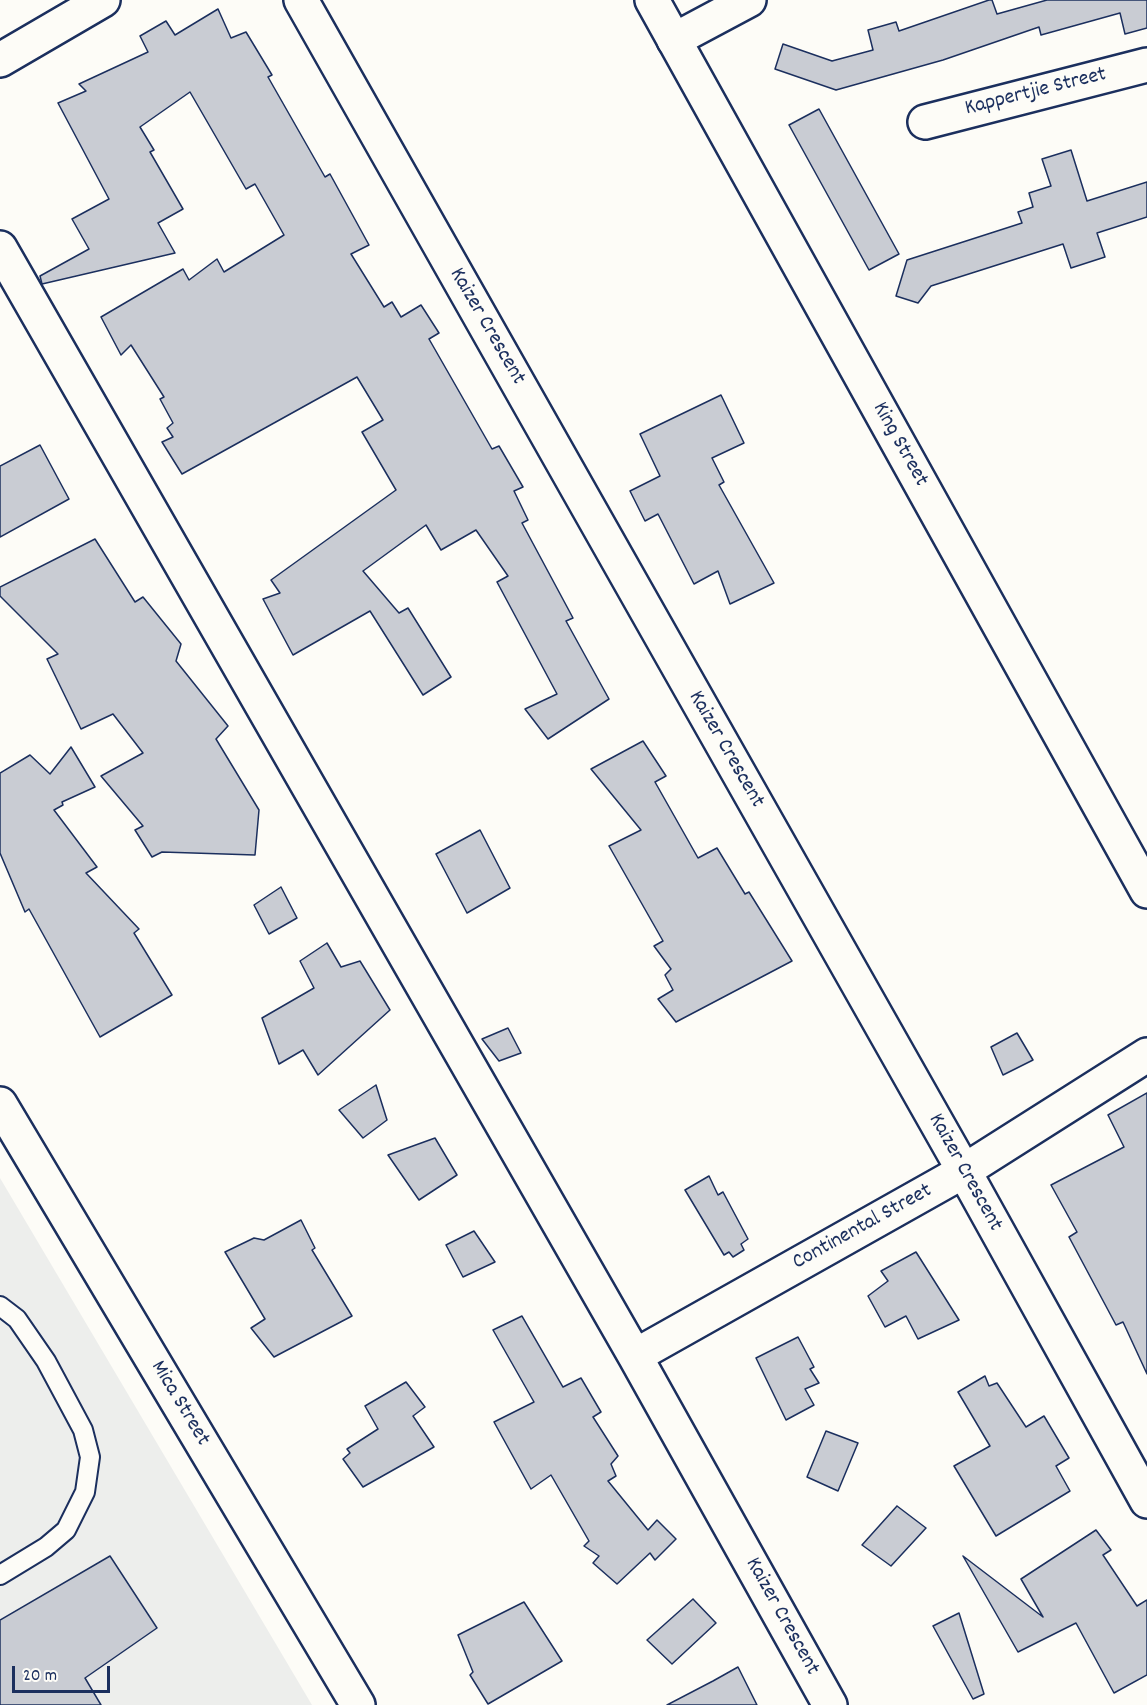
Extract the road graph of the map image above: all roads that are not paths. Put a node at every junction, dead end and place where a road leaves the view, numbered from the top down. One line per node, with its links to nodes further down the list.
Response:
1 (103, 0): 6 (street)
2 (301, 0): 13 (street, Kaizer Crescent)
3 (652, 0): 5 (street, King Street)
4 (749, 0): 5 (street)
5 (674, 40): 10 (street, King Street)
6 (0, 60)
7 (1147, 65): 8 (street, Kappertjie Street)
8 (925, 122)
9 (0, 248): 15 (street, Kaizer Crescent)
10 (1147, 891)
11 (1147, 1055): 13 (street, Continental Street)
12 (0, 1104): 18 (street, Mica Street)
13 (964, 1171): 15 (street, Continental Street); 16 (street, Kaizer Crescent)
14 (0, 1306): 17 (lane)
15 (635, 1356): 19 (street, Kaizer Crescent)
16 (1147, 1501)
17 (0, 1575)
18 (358, 1705)
19 (830, 1705)

